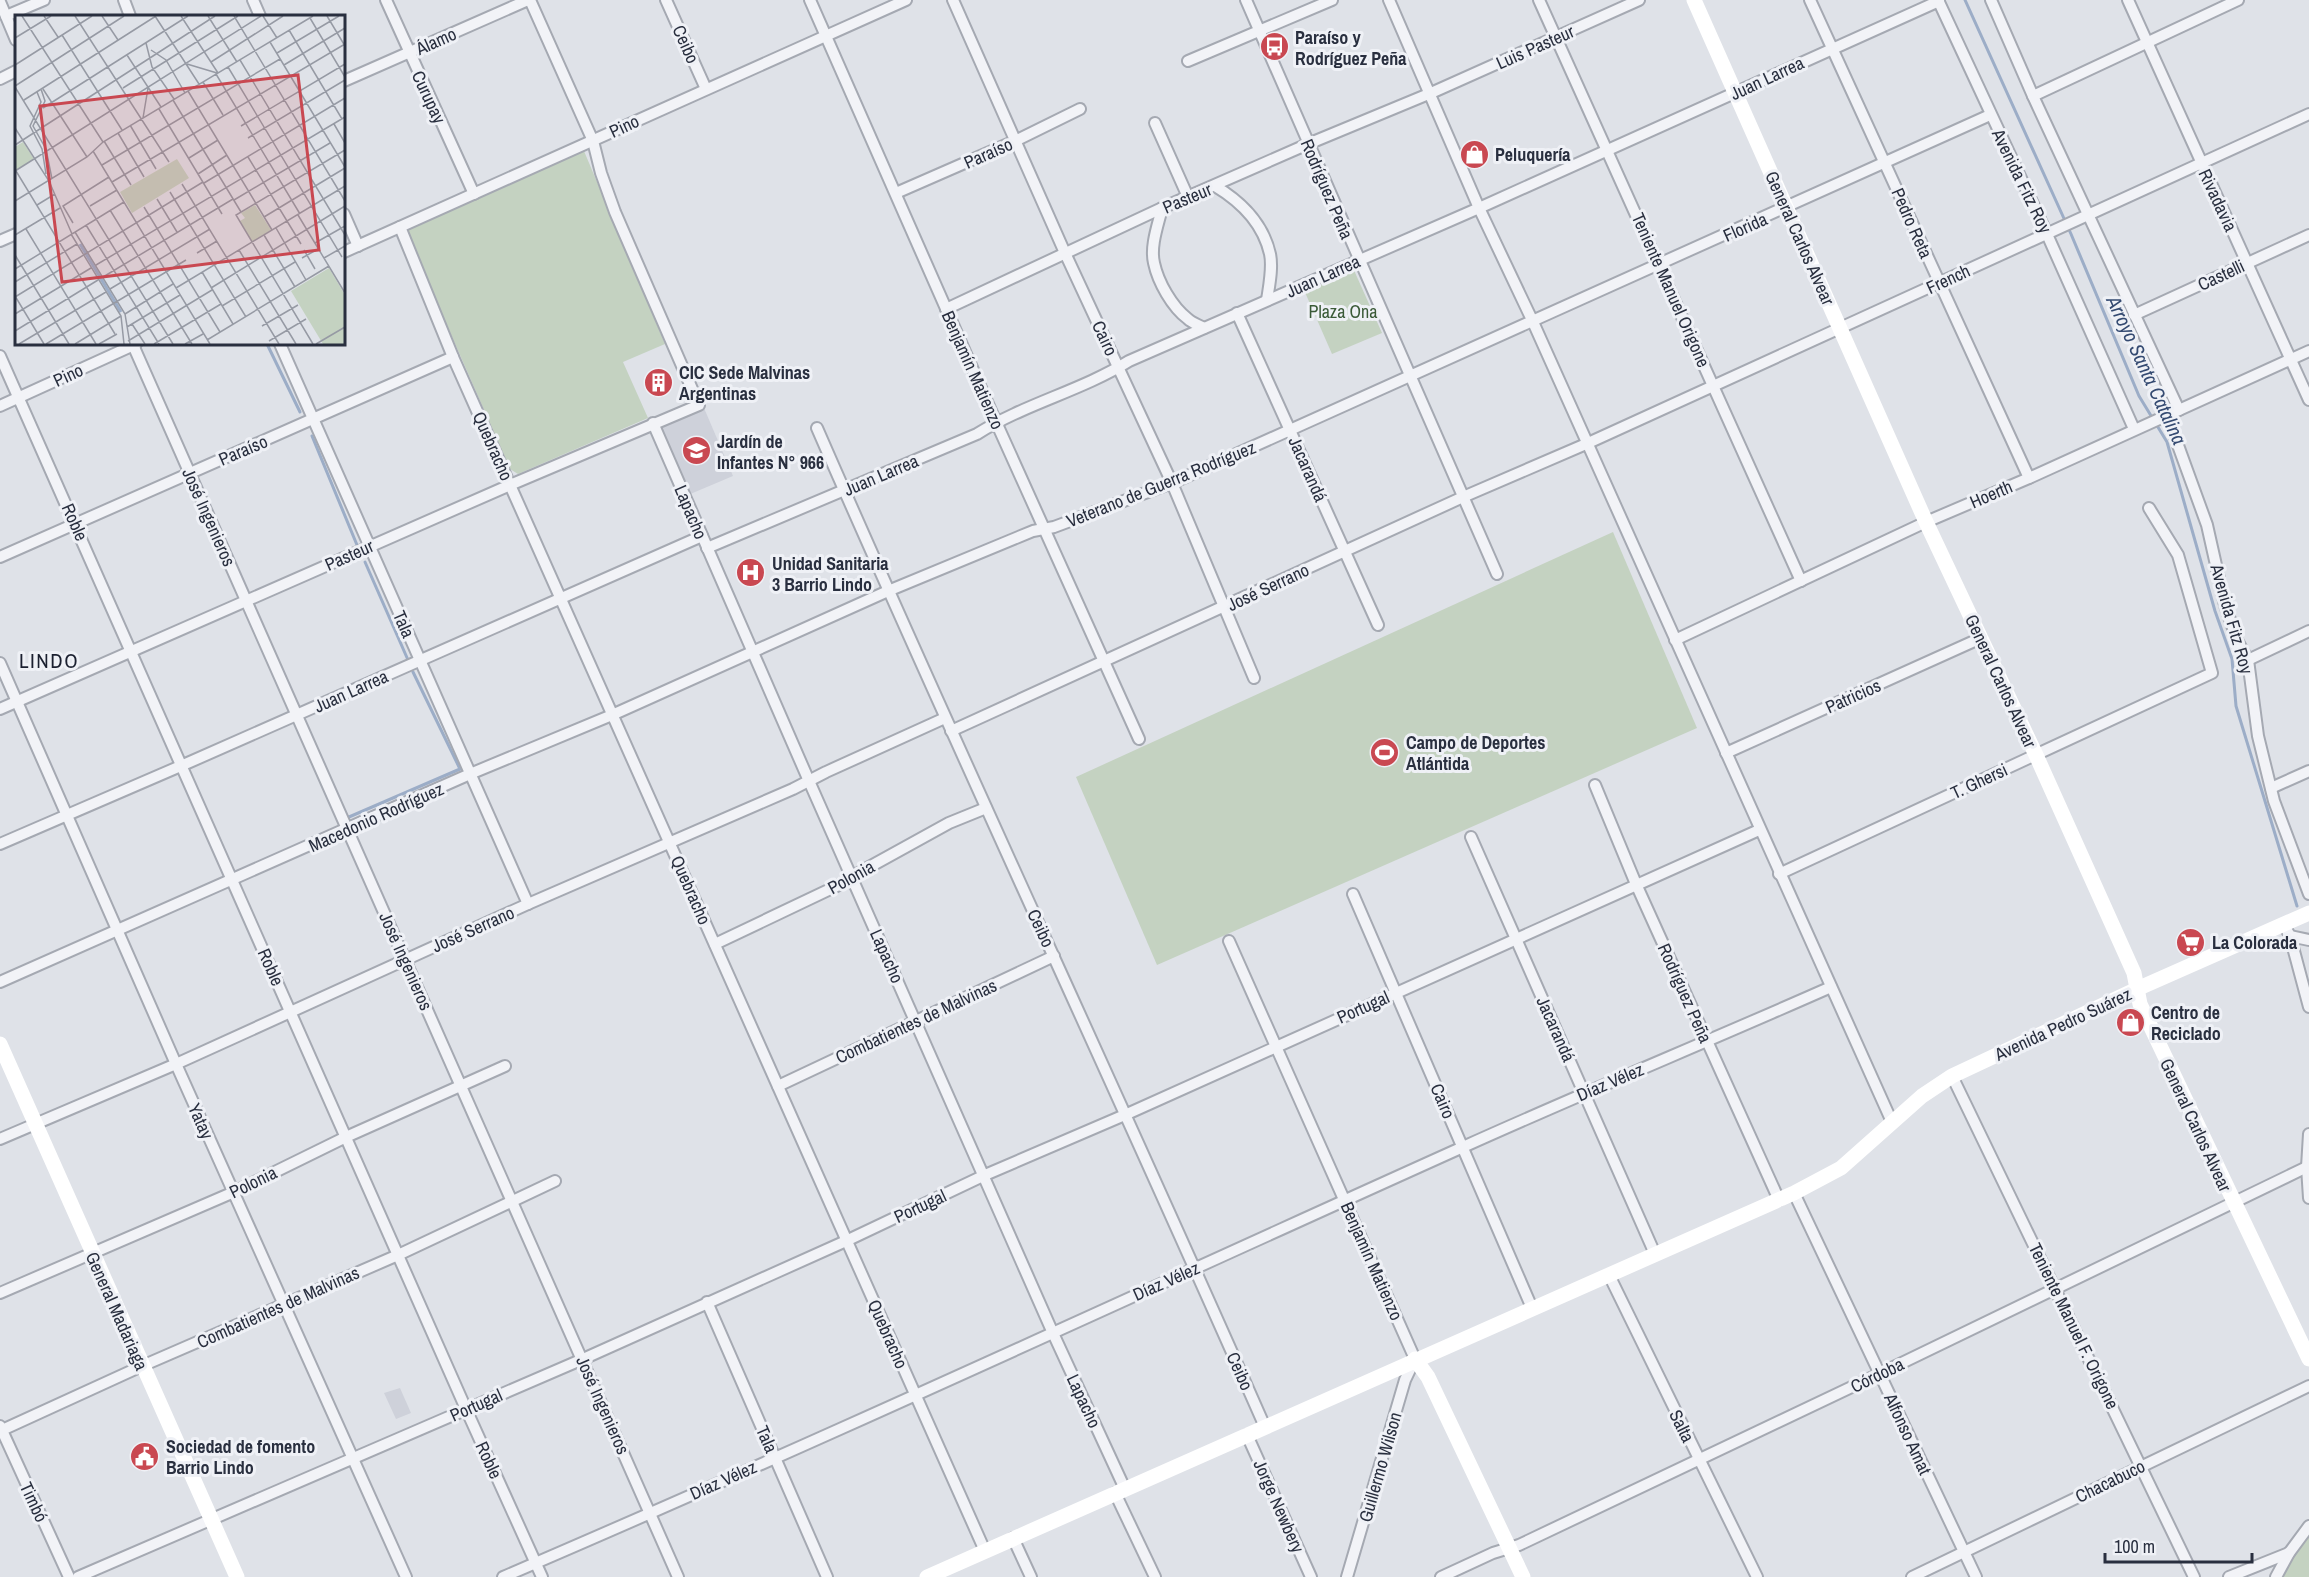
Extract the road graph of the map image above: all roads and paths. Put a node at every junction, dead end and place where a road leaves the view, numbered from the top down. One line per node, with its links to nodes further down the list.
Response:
1 (44, 0): 24 (street)
2 (124, 0): 22 (street)
3 (253, 0): 23 (street)
4 (386, 0): 31 (street, Curupay)
5 (529, 0): 31 (street, Álamo); 44 (street)
6 (666, 0): 36 (street, Ceibo)
7 (810, 0): 26 (street, Benjamín Matienzo)
8 (906, 0): 26 (street, Pino)
9 (953, 0): 45 (street, Cairo)
10 (1246, 0): 25 (street, Rodríguez Peña)
11 (1332, 0): 25 (street)
12 (1389, 0): 37 (street)
13 (1539, 0): 28 (street, Teniente Manuel Origone)
14 (1640, 0): 28 (street, Luis Pasteur)
15 (1694, 0): 38 (street, General Carlos Alvear)
16 (1810, 0): 30 (street, Pedro Reta)
17 (1991, 0): 39 (street)
18 (2128, 0): 29 (street, Rivadavia)
19 (2238, 0): 29 (street)
20 (1938, 1): 30 (street, Juan Larrea); 42 (street, Avenida Fitz Roy)
21 (0, 2): 24 (street)
22 (130, 15)
23 (260, 15)
24 (6, 16): 27 (street)
25 (1260, 30): 32 (street); 46 (street, Rodríguez Peña)
26 (826, 36): 36 (street, Pino); 52 (street, Benjamín Matienzo)
27 (15, 38)
28 (1556, 39): 37 (street, Luis Pasteur); 47 (street, Teniente Manuel Origone)
29 (2147, 42): 39 (street); 49 (street, Rivadavia)
30 (1832, 48): 38 (street, Juan Larrea); 48 (street, Pedro Reta)
31 (409, 54): 35 (street, Álamo); 51 (street, Curupay)
32 (1188, 61)
33 (15, 72): 34 (street)
34 (0, 79)
35 (345, 81)
36 (706, 88): 44 (street, Pino)
37 (1431, 93): 46 (street, Pasteur); 55 (street)
38 (1736, 93): 47 (street, Juan Larrea); 56 (street, General Carlos Alvear)
39 (2033, 96): 57 (street)
40 (1080, 109): 45 (street, Paraíso)
41 (2309, 114): 49 (street, French)
42 (1990, 115): 48 (street, Florida); 60 (street, Avenida Fitz Roy)
43 (1155, 123): 53 (street)
44 (592, 141): 51 (street, Pino); 94 (street, Pasteur)
45 (1015, 141): 52 (street, Paraíso); 66 (street, Cairo)
46 (1308, 144): 50 (street, Pasteur); 67 (street, Rodríguez Peña)
47 (1608, 150): 55 (street, Juan Larrea); 69 (street, Teniente Manuel Origone)
48 (1885, 162): 56 (street, Florida); 70 (street, Pedro Reta)
49 (2201, 163): 57 (street, French); 68 (street, Rivadavia)
50 (1215, 186): 53 (street, Pasteur); 71 (street)
51 (474, 194): 59 (street, Pino)
52 (896, 194): 72 (street, Benjamín Matienzo)
53 (1188, 198): 54 (street, Pasteur)
54 (1162, 208): 66 (street, Pasteur); 76 (street)
55 (1479, 208): 67 (street, Juan Larrea); 75 (street)
56 (1788, 208): 69 (street, Florida); 77 (street, General Carlos Alvear)
57 (2089, 214): 60 (street, French); 74 (street)
58 (345, 216): 64 (street)
59 (400, 227): 64 (street, Pino); 83 (street, Quebracho)
60 (2046, 232): 70 (street, French); 97 (street, Avenida Fitz Roy)
61 (15, 234): 63 (street)
62 (2309, 235): 68 (street, Castelli)
63 (0, 242)
64 (358, 246): 65 (street, Pino)
65 (345, 252)
66 (1065, 253): 72 (street, Pasteur); 85 (street, Cairo)
67 (1359, 261): 71 (street, Juan Larrea); 86 (street, Rodríguez Peña)
68 (2248, 263): 74 (street, Castelli); 84 (street, Rivadavia)
69 (1660, 265): 75 (street, Florida); 87 (street, Teniente Manuel Origone)
70 (1939, 283): 77 (street, French); 101 (street, Pedro Reta)
71 (1268, 300): 73 (street, Juan Larrea)
72 (946, 309): 95 (street, Benjamín Matienzo)
73 (1237, 313): 76 (street, Juan Larrea); 98 (street, Jacarandá)
74 (2134, 315): 91 (street)
75 (1533, 322): 86 (street, Veterano de Guerra Rodríguez); 99 (street)
76 (1204, 328): 85 (street, Juan Larrea)
77 (1840, 328): 87 (street, French); 107 (street, General Carlos Alvear)
78 (133, 345): 88 (street, Pino)
79 (135, 345): 100 (street, José Ingenieros)
80 (280, 345): 93 (street, Tala)
81 (2309, 351): 84 (street, Hoerth)
82 (0, 356): 88 (street, Roble)
83 (453, 357): 93 (street, Paraíso); 103 (street, Quebracho)
84 (2291, 359): 89 (street, Rivadavia); 91 (street, Hoerth)
85 (1119, 368): 95 (street, Juan Larrea); 102 (street, Cairo)
86 (1410, 377): 98 (street, Veterano de Guerra Rodríguez); 105 (street, Rodríguez Peña)
87 (1713, 386): 99 (street, French); 116 (street, Teniente Manuel Origone)
88 (19, 398): 90 (street, Pino); 108 (street, Roble)
89 (2309, 400)
90 (0, 405)
91 (2179, 410): 92 (street, Hoerth)
92 (2164, 416): 97 (street, Hoerth); 129 (street, Avenida Fitz Roy)
93 (313, 419): 100 (street, Paraíso); 111 (street, Tala)
94 (653, 423): 103 (street, Pasteur); 110 (street, Lapacho)
95 (996, 423): 104 (street, Juan Larrea); 109 (street, Benjamín Matienzo)
96 (818, 428): 104 (street, Ceibo)
97 (2134, 429): 101 (street, Hoerth)
98 (1290, 430): 102 (street, Veterano de Guerra Rodríguez); 113 (street, Jacarandá)
99 (1586, 444): 105 (street, José Serrano); 124 (street)
100 (189, 473): 108 (street, Paraíso); 119 (street, José Ingenieros)
101 (2029, 478): 107 (street, Hoerth)
102 (1172, 483): 109 (street, Veterano de Guerra Rodríguez); 120 (street, Cairo)
103 (510, 485): 111 (street, Pasteur); 118 (street, Quebracho)
104 (845, 491): 112 (street, Juan Larrea); 117 (street, Ceibo)
105 (1463, 496): 113 (street, José Serrano); 115 (street, Rodríguez Peña)
106 (2149, 508): 140 (street, T. Ghersi)
107 (1926, 522): 116 (street, Hoerth); 123 (street, General Carlos Alvear)
108 (76, 524): 114 (street, Paraíso); 125 (street, Roble)
109 (1044, 529): 117 (street, Veterano de Guerra Rodríguez); 128 (street, Benjamín Matienzo)
110 (702, 536): 112 (street, Lapacho); 118 (street, Juan Larrea)
111 (370, 546): 119 (street, Pasteur); 127 (street, Tala)
112 (707, 548): 126 (street, Lapacho)
113 (1344, 551): 120 (street, José Serrano); 121 (street, Jacarandá)
114 (0, 557)
115 (1497, 574)
116 (1801, 581): 124 (street, Hoerth)
117 (888, 591): 126 (street, Veterano de Guerra Rodríguez); 136 (street, Ceibo)
118 (561, 598): 127 (street, Juan Larrea); 135 (street, Quebracho)
119 (246, 601): 125 (street, Pasteur); 134 (street, José Ingenieros)
120 (1224, 608): 128 (street, José Serrano); 131 (street, Cairo)
121 (1378, 625)
122 (2309, 631): 129 (street)
123 (1981, 638): 139 (street, Patricios); 140 (street, General Carlos Alvear)
124 (1675, 640): 139 (street)
125 (132, 652): 132 (street, Pasteur); 141 (street, Roble)
126 (753, 653): 135 (street, Macedonio Rodríguez); 144 (street, Lapacho)
127 (420, 660): 134 (street, Juan Larrea); 143 (street, Tala)
128 (1104, 660): 137 (street, José Serrano); 138 (street, Benjamín Matienzo)
129 (2248, 660): 146 (street, Avenida Fitz Roy)
130 (0, 663): 132 (street, Yatay)
131 (1254, 678)
132 (18, 702): 133 (street, Pasteur); 148 (street, Yatay)
133 (0, 709)
134 (296, 716): 141 (street, Juan Larrea); 150 (street, José Ingenieros)
135 (612, 716): 143 (street, Macedonio Rodríguez); 152 (street, Quebracho)
136 (945, 718): 137 (street, Ceibo); 144 (street, José Serrano)
137 (951, 731): 147 (street, Ceibo)
138 (1139, 739)
139 (1726, 753): 149 (street)
140 (2036, 755): 154 (street, T. Ghersi); 172 (street, General Carlos Alvear)
141 (183, 765): 148 (street, Juan Larrea); 156 (street, Roble)
142 (2309, 771): 146 (street)
143 (470, 774): 150 (street, Macedonio Rodríguez); 160 (street, Tala)
144 (809, 781): 152 (street, José Serrano); 155 (street, Lapacho)
145 (1595, 785): 157 (street, Rodríguez Peña)
146 (2271, 788): 159 (street, Avenida Fitz Roy)
147 (986, 808): 155 (street, Polonia); 168 (street, Ceibo)
148 (67, 816): 153 (street, Juan Larrea); 162 (street, Yatay)
149 (1759, 830): 154 (street); 157 (street, Portugal)
150 (346, 831): 156 (street, Macedonio Rodríguez); 169 (street, José Ingenieros)
151 (1471, 837): 164 (street, Jacarandá)
152 (670, 842): 160 (street, José Serrano); 167 (street, Quebracho)
153 (0, 844)
154 (1779, 874): 171 (street)
155 (852, 878): 167 (street, Polonia); 176 (street, Lapacho)
156 (232, 881): 162 (street, Macedonio Rodríguez); 175 (street, Roble)
157 (1636, 884): 164 (street, Portugal); 177 (street, Rodríguez Peña)
158 (1353, 894): 173 (street, Cairo)
159 (2309, 894)
160 (528, 904): 169 (street, José Serrano)
161 (2309, 912): 163 (street, Avenida Pedro Suárez)
162 (118, 930): 170 (street, Macedonio Rodríguez); 180 (street, Yatay)
163 (2287, 930): 165 (street); 172 (street, Avenida Pedro Suárez); 174 (street)
164 (1516, 938): 173 (street, Portugal); 185 (street, Jacarandá)
165 (2309, 940)
166 (1229, 941): 179 (street, Benjamín Matienzo)
167 (715, 944): 184 (street, Quebracho)
168 (1054, 956): 176 (street, Combatientes de Malvinas); 186 (street, Ceibo)
169 (405, 959): 175 (street, José Serrano); 183 (street, José Ingenieros)
170 (0, 982)
171 (1831, 987): 177 (street, Díaz Vélez); 187 (street)
172 (2137, 989): 182 (street, Avenida Pedro Suárez); 202 (street, General Carlos Alvear)
173 (1396, 992): 179 (street, Portugal); 192 (street, Cairo)
174 (2309, 1007)
175 (291, 1012): 180 (street, José Serrano); 190 (street, Roble)
176 (916, 1022): 184 (street, Combatientes de Malvinas); 194 (street, Lapacho)
177 (1707, 1042): 185 (street, Díaz Vélez); 201 (street, Rodríguez Peña)
178 (0, 1044): 188 (street, General Madariaga)
179 (1276, 1046): 186 (street, Portugal); 200 (street, Benjamín Matienzo)
180 (176, 1064): 188 (street, José Serrano); 196 (street, Yatay)
181 (505, 1066): 183 (street, Polonia)
182 (1952, 1076): 187 (street, Avenida Pedro Suárez); 209 (street, Teniente Manuel F. Origone)
183 (463, 1086): 190 (street, Polonia); 199 (street, José Ingenieros)
184 (778, 1086): 203 (street, Quebracho)
185 (1584, 1093): 192 (street, Díaz Vélez); 205 (street, Jacarandá)
186 (1126, 1114): 194 (street, Portugal); 207 (street, Ceibo)
187 (1892, 1122): 197 (street, Avenida Pedro Suárez)
188 (36, 1124): 191 (street, José Serrano); 204 (street, General Madariaga)
189 (2309, 1134): 193 (street)
190 (346, 1137): 196 (street, Polonia); 206 (street, Roble)
191 (0, 1139)
192 (1463, 1147): 200 (street, Díaz Vélez); 213 (street, Cairo)
193 (2308, 1166): 198 (street); 202 (street, Córdoba)
194 (985, 1175): 203 (street, Portugal); 214 (street, Lapacho)
195 (555, 1181): 199 (street, Combatientes de Malvinas)
196 (234, 1192): 204 (street, Polonia); 212 (street, Yatay)
197 (1794, 1193): 201 (street, Avenida Pedro Suárez); 219 (street, Alfonso Amat)
198 (2309, 1197)
199 (512, 1200): 206 (street, Combatientes de Malvinas); 215 (street, José Ingenieros)
200 (1345, 1200): 207 (street, Díaz Vélez); 216 (street, Benjamín Matienzo)
201 (1779, 1200): 205 (street, Avenida Pedro Suárez)
202 (2233, 1202): 209 (street, Córdoba); 217 (street, General Carlos Alvear)
203 (846, 1241): 211 (street, Portugal); 221 (street, Quebracho)
204 (91, 1252): 210 (street, Polonia); 218 (street, General Madariaga)
205 (1655, 1254): 208 (street, Avenida Pedro Suárez)
206 (398, 1255): 212 (street, Combatientes de Malvinas); 222 (street, Roble)
207 (1195, 1268): 214 (street, Díaz Vélez); 223 (street, Ceibo)
208 (1609, 1275): 213 (street, Avenida Pedro Suárez); 228 (street, Salta)
209 (2055, 1287): 219 (street, Córdoba); 229 (street, Teniente Manuel F. Origone)
210 (0, 1293)
211 (707, 1302): 215 (street, Portugal); 226 (street, Tala)
212 (283, 1306): 218 (street, Combatientes de Malvinas); 227 (street, Yatay)
213 (1532, 1308): 216 (street, Avenida Pedro Suárez)
214 (1053, 1331): 221 (street, Díaz Vélez); 230 (street, Lapacho)
215 (583, 1359): 222 (street, Portugal); 231 (street, José Ingenieros)
216 (1415, 1359): 223 (street, Avenida Pedro Suárez); 235 (street, Benjamín Matienzo); 252 (street, Guillermo Wilson)
217 (2309, 1359)
218 (142, 1366): 224 (street, Combatientes de Malvinas); 232 (street, General Madariaga)
219 (1879, 1374): 228 (street, Córdoba); 237 (street, Alfonso Amat)
220 (2309, 1386): 229 (street, Chacabuco)
221 (915, 1395): 226 (street, Díaz Vélez); 236 (street, Quebracho)
222 (465, 1409): 227 (street, Portugal); 239 (street, Roble)
223 (1265, 1427): 225 (street, Avenida Pedro Suárez)
224 (1, 1429): 240 (street, Timbó)
225 (1247, 1435): 230 (street, Avenida Pedro Suárez); 251 (street, Jorge Newbery)
226 (775, 1456): 231 (street, Díaz Vélez); 247 (street, Tala)
227 (352, 1460): 232 (street, Portugal); 243 (street, Yatay)
228 (1699, 1461): 235 (street, Córdoba); 255 (street, Salta)
229 (2141, 1466): 237 (street, Chacabuco); 258 (street, Teniente Manuel F. Origone)
230 (1120, 1491): 234 (street, Avenida Pedro Suárez); 250 (street, Lapacho)
231 (650, 1512): 239 (street, Díaz Vélez); 246 (street, José Ingenieros)
232 (212, 1520): 241 (street, Portugal); 242 (street, General Madariaga)
233 (2309, 1526): 238 (street)
234 (1012, 1539): 236 (street, Avenida Pedro Suárez); 249 (street)
235 (1510, 1549): 253 (street, Córdoba); 254 (street, Benjamín Matienzo)
236 (986, 1551): 248 (street, Avenida Pedro Suárez)
237 (1964, 1552): 256 (street, Chacabuco); 257 (street, Alfonso Amat)
238 (2289, 1554): 259 (street); 260 (street)
239 (536, 1563): 244 (street, Díaz Vélez); 245 (street, Roble)
240 (69, 1577)
241 (78, 1577)
242 (237, 1577)
243 (406, 1577)
244 (503, 1577)
245 (542, 1577)
246 (678, 1577)
247 (827, 1577)
248 (927, 1577)
249 (1031, 1577)
250 (1155, 1577)
251 (1311, 1577)
252 (1347, 1577)
253 (1441, 1577)
254 (1523, 1577)
255 (1757, 1577)
256 (1912, 1577)
257 (1976, 1577)
258 (2194, 1577)
259 (2229, 1577)
260 (2276, 1577)

